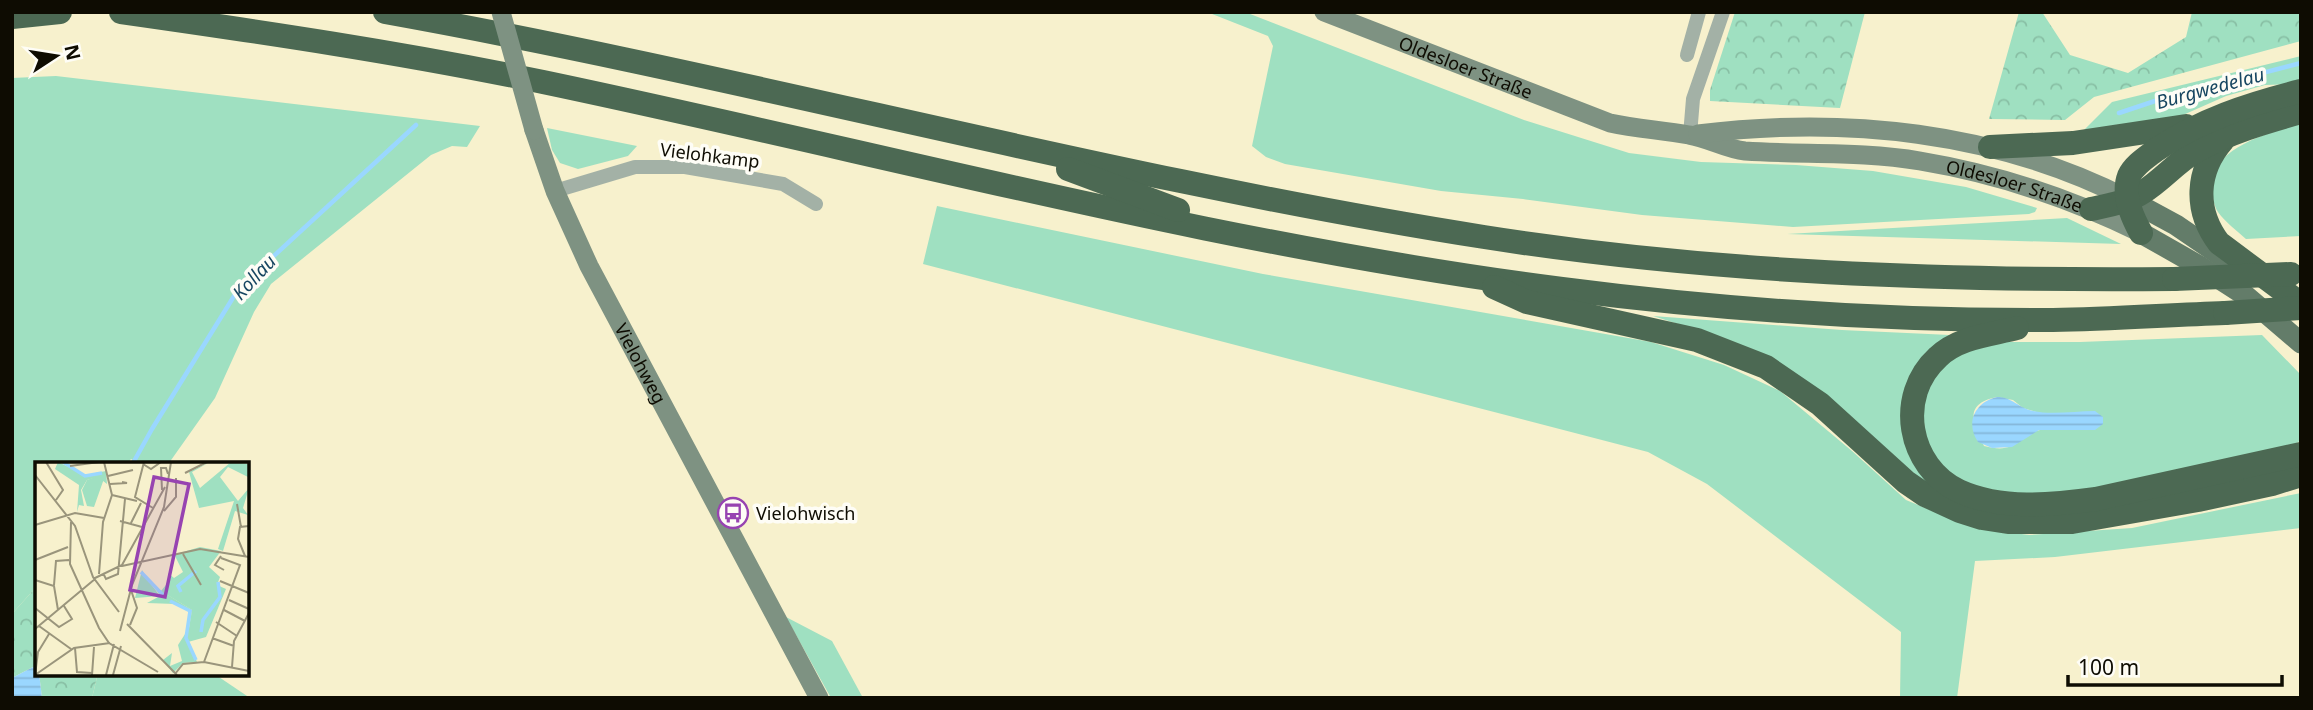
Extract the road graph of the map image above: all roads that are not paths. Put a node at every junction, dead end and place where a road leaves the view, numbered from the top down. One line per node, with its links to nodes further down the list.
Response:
1 (60, 12): 8 (highway)
2 (121, 12): 16 (highway)
3 (385, 12): 14 (highway)
4 (501, 12): 18 (main road, Vielohweg, bridge)
5 (1324, 12): 13 (main road, Oldesloer Straße)
6 (1699, 12): 9 (street)
7 (1723, 12): 13 (street)
8 (12, 17)
9 (1687, 55)
10 (2301, 91): 12 (highway)
11 (2301, 112): 12 (highway)
12 (2213, 132): 15 (highway); 20 (highway); 27 (highway)
13 (1690, 135): 15 (main road, Oldesloer Straße); 22 (main road, Oldesloer Straße)
14 (982, 137): 17 (highway); 19 (highway)
15 (1990, 147): 20 (main road, Oldesloer Straße)
16 (977, 179): 17 (highway); 24 (highway)
17 (1118, 188): 19 (highway); 24 (highway)
18 (555, 191): 21 (street, Vielohkamp); 34 (main road, Vielohweg)
19 (1260, 197): 25 (highway, bridge)
20 (2128, 199): 22 (highway); 23 (highway); 28 (main road, Oldesloer Straße)
21 (816, 204)
22 (2091, 209): 23 (main road, Oldesloer Straße)
23 (2141, 233): 30 (main road, Oldesloer Straße)
24 (1253, 237): 26 (highway)
25 (2296, 273)
26 (1467, 275): 29 (highway); 33 (highway)
27 (2301, 306): 29 (highway, bridge)
28 (2301, 316)
29 (2054, 320): 31 (highway)
30 (2301, 344)
31 (2300, 459): 33 (highway)
32 (2301, 483): 33 (highway)
33 (2272, 484)
34 (819, 698)

